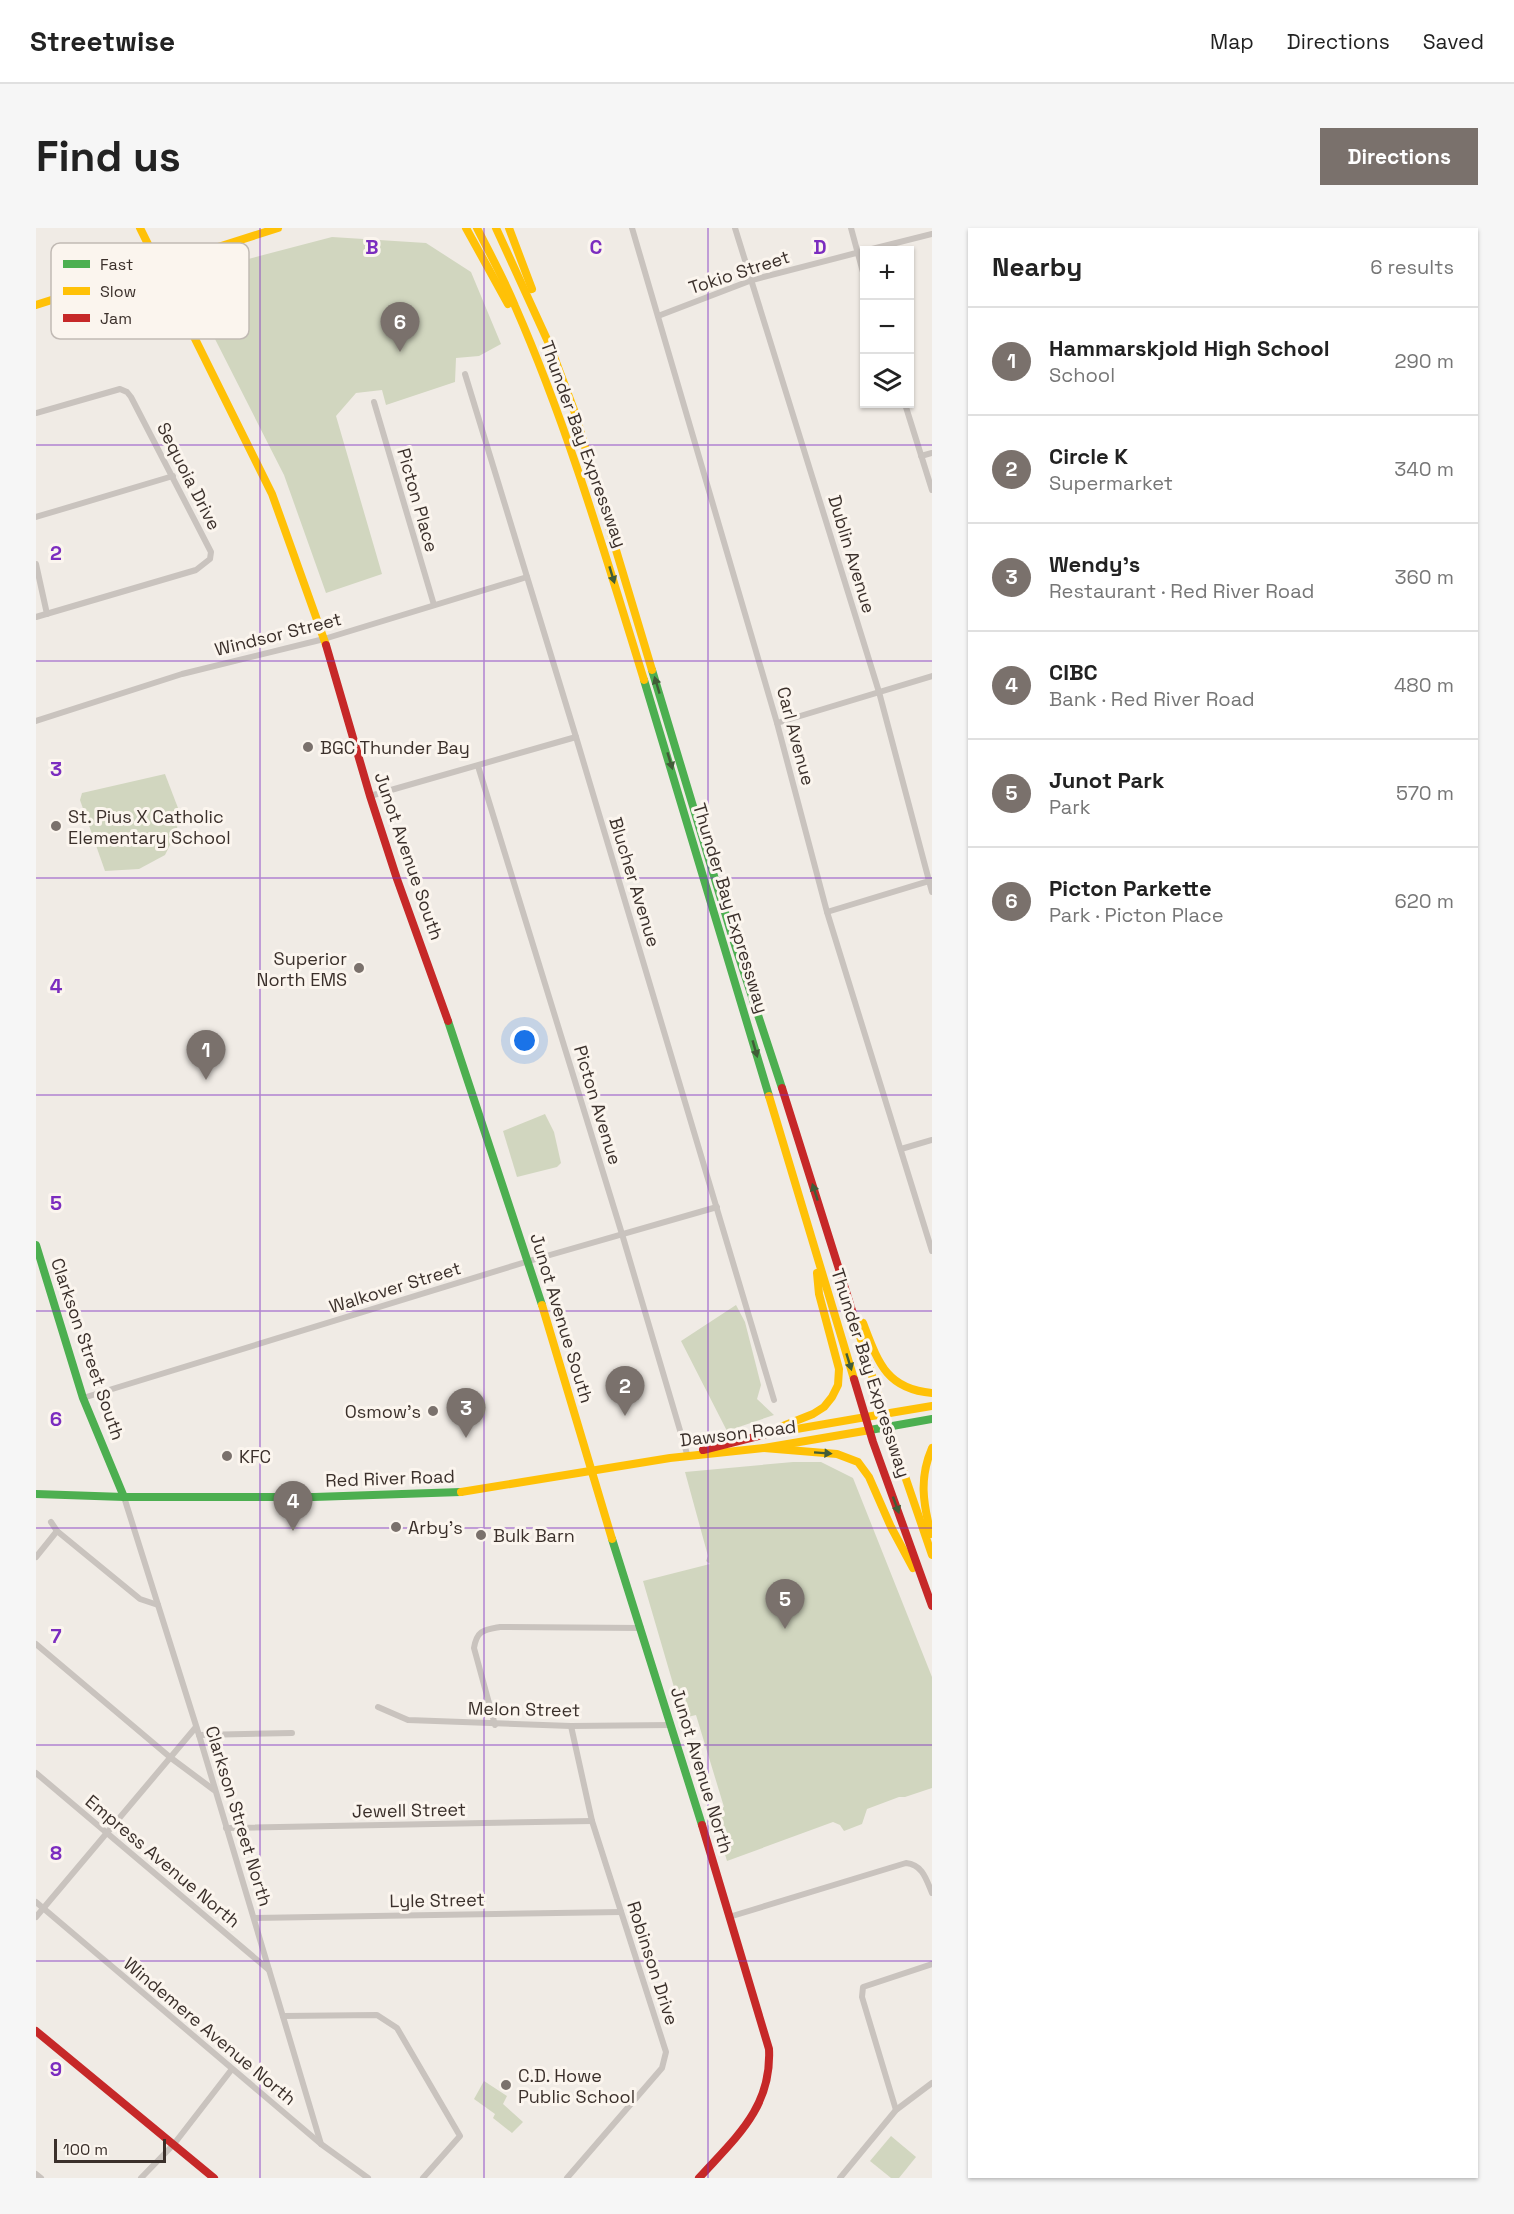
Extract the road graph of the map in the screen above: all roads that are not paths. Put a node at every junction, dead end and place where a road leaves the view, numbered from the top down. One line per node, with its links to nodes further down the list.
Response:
1 (140, 228): 11 (main road, Junot Avenue South)
2 (278, 228): 12 (main road)
3 (466, 228): 21 (main road)
4 (477, 228): 21 (main road, Thunder Bay Expressway)
5 (496, 228): 22 (main road, Thunder Bay Expressway)
6 (509, 228): 22 (main road)
7 (632, 228): 19 (street, Carl Avenue)
8 (735, 228): 16 (street, Dublin Avenue)
9 (851, 228): 13 (street)
10 (932, 234): 14 (street, Tokio Street)
11 (147, 243)
12 (231, 243)
13 (860, 246)
14 (886, 246)
15 (860, 253): 16 (street, Tokio Street)
16 (752, 280): 19 (street, Tokio Street); 39 (street, Dublin Avenue)
17 (51, 299): 18 (main road)
18 (36, 304)
19 (658, 316): 41 (street, Carl Avenue)
20 (194, 339): 37 (main road, Junot Avenue South)
21 (530, 342): 53 (main road, Thunder Bay Expressway, one-way to 53)
22 (550, 346): 54 (main road, Thunder Bay Expressway, one-way to 22)
23 (465, 374): 33 (street, Blucher Avenue)
24 (374, 402): 34 (street, Picton Place)
25 (905, 408): 28 (street)
26 (36, 413): 29 (street, Sequoia Drive)
27 (932, 453): 28 (street)
28 (921, 456): 30 (street)
29 (173, 476): 31 (street); 35 (street, Sequoia Drive)
30 (932, 490)
31 (36, 517)
32 (36, 564): 35 (street)
33 (527, 577): 34 (street, Windsor Street); 42 (street, Blucher Avenue)
34 (434, 605): 37 (street, Windsor Street)
35 (47, 614): 36 (street, Sequoia Drive)
36 (36, 617)
37 (324, 639): 40 (street, Windsor Street); 44 (main road, Junot Avenue South)
38 (932, 676): 39 (street)
39 (879, 692): 41 (street); 45 (street, Dublin Avenue)
40 (36, 721)
41 (777, 723): 47 (street, Carl Avenue)
42 (576, 737): 43 (street); 50 (street, Blucher Avenue)
43 (478, 766): 44 (street); 51 (street, Picton Avenue)
44 (370, 796): 56 (main road, Junot Avenue South)
45 (930, 880): 46 (street, Dublin Avenue); 47 (street)
46 (932, 892)
47 (827, 912): 49 (street, Carl Avenue)
48 (932, 1140): 49 (street)
49 (901, 1149): 55 (street, Carl Avenue)
50 (717, 1207): 51 (street, Walkover Street); 59 (street, Blucher Avenue)
51 (622, 1234): 56 (street, Walkover Street); 69 (street, Picton Avenue)
52 (36, 1245): 58 (main road, Clarkson Street South)
53 (813, 1246): 62 (main road, Thunder Bay Expressway, one-way to 62); 66 (main road)
54 (833, 1248): 57 (main road); 61 (main road, Thunder Bay Expressway)
55 (932, 1251)
56 (529, 1261): 58 (street, Walkover Street); 71 (main road, Junot Avenue South)
57 (932, 1393)
58 (83, 1398): 73 (main road, Clarkson Street South)
59 (774, 1400)
60 (932, 1406): 61 (main road, Dawson Road)
61 (884, 1414): 62 (main road, Dawson Road); 64 (main road, Thunder Bay Expressway)
62 (866, 1417): 65 (main road, Thunder Bay Expressway); 66 (main road, Dawson Road)
63 (932, 1419): 64 (main road, Dawson Road)
64 (889, 1428): 65 (main road, Dawson Road); 77 (main road, Thunder Bay Expressway)
65 (870, 1430): 67 (main road, Dawson Road); 79 (main road, Thunder Bay Expressway, one-way to 79)
66 (760, 1435): 69 (main road, Dawson Road)
67 (764, 1448): 70 (main road, Dawson Road); 79 (main road, one-way to 79)
68 (932, 1448): 76 (main road)
69 (687, 1454): 70 (main road, Dawson Road)
70 (670, 1458): 71 (main road, Red River Road)
71 (591, 1471): 73 (main road, Red River Road); 81 (main road, Junot Avenue North)
72 (36, 1494): 73 (main road, Red River Road)
73 (124, 1497): 80 (street, Clarkson Street North)
74 (51, 1522): 75 (street)
75 (57, 1531): 78 (street); 80 (street)
76 (932, 1540)
77 (932, 1555)
78 (36, 1557)
79 (931, 1603)
80 (158, 1605): 87 (street, Clarkson Street North)
81 (641, 1628): 84 (street); 85 (main road, Junot Avenue North)
82 (36, 1644): 89 (street)
83 (378, 1707): 84 (street, Melon Street)
84 (495, 1725): 86 (street, Melon Street)
85 (671, 1725): 86 (street, Melon Street); 100 (main road, Junot Avenue North)
86 (571, 1726): 92 (street, Robinson Drive)
87 (197, 1731): 88 (street); 89 (street); 91 (street, Clarkson Street North)
88 (292, 1733)
89 (171, 1758): 91 (street); 94 (street)
90 (36, 1773): 94 (street, Empress Avenue North)
91 (214, 1791): 93 (street, Clarkson Street North)
92 (592, 1821): 93 (street, Jewell Street); 98 (street, Robinson Drive)
93 (226, 1828): 101 (street, Clarkson Street North)
94 (107, 1833): 97 (street); 103 (street, Empress Avenue North)
95 (932, 1893): 100 (street)
96 (36, 1902): 97 (street, Windemere Avenue North)
97 (44, 1908): 99 (street); 106 (street, Windemere Avenue North)
98 (621, 1912): 101 (street, Lyle Street); 117 (street, Robinson Drive)
99 (36, 1917)
100 (729, 1917): 118 (main road, Junot Avenue North)
101 (254, 1918): 103 (street, Clarkson Street North)
102 (932, 1964): 108 (street)
103 (270, 1971): 104 (street, Clarkson Street North)
104 (283, 2016): 110 (street, Clarkson Street North); 116 (street)
105 (36, 2031): 109 (main road)
106 (232, 2069): 109 (street); 110 (street, Windemere Avenue North)
107 (932, 2083): 108 (street)
108 (896, 2110): 119 (street)
109 (174, 2144): 113 (street); 114 (main road)
110 (321, 2144): 115 (street, Windemere Avenue North)
111 (36, 2174): 112 (street)
112 (41, 2178)
113 (141, 2178)
114 (214, 2178)
115 (368, 2178)
116 (423, 2178)
117 (567, 2178)
118 (699, 2178)
119 (840, 2178)

